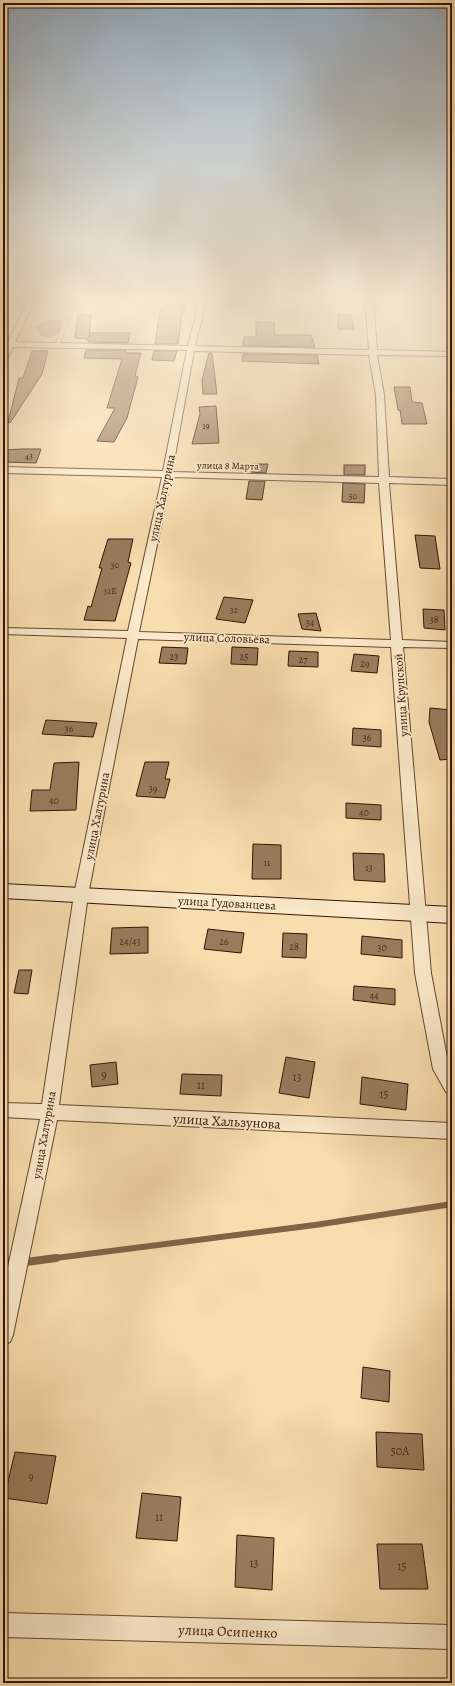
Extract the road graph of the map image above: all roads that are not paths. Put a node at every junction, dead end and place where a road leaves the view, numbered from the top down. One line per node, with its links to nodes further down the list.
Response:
1 (186, 377): 4 (street, улица Халтурина)
2 (377, 377): 5 (street, улица Крупской)
3 (3, 470): 4 (street, улица 8 Марта)
4 (167, 474): 5 (street, улица 8 Марта); 8 (street, улица Халтурина)
5 (384, 480): 6 (street, улица 8 Марта); 9 (street, улица Крупской)
6 (452, 482)
7 (3, 631): 8 (street, улица Соловьёва)
8 (133, 635): 9 (street, улица Соловьёва); 12 (street, улица Халтурина)
9 (397, 644): 10 (street, улица Соловьёва); 13 (street, улица Крупской)
10 (452, 645)
11 (3, 891): 12 (street, улица Гудованцева)
12 (81, 895): 13 (street, улица Гудованцева); 17 (street, улица Халтурина)
13 (418, 913): 14 (street, улица Гудованцева); 15 (street, улица Крупской)
14 (452, 915)
15 (452, 1087)
16 (3, 1110): 17 (street, улица Хальзунова)
17 (50, 1112): 18 (street, улица Хальзунова); 19 (street, улица Халтурина)
18 (452, 1131)
19 (3, 1335)
20 (3, 1625): 21 (street, улица Осипенко)
21 (452, 1637)

